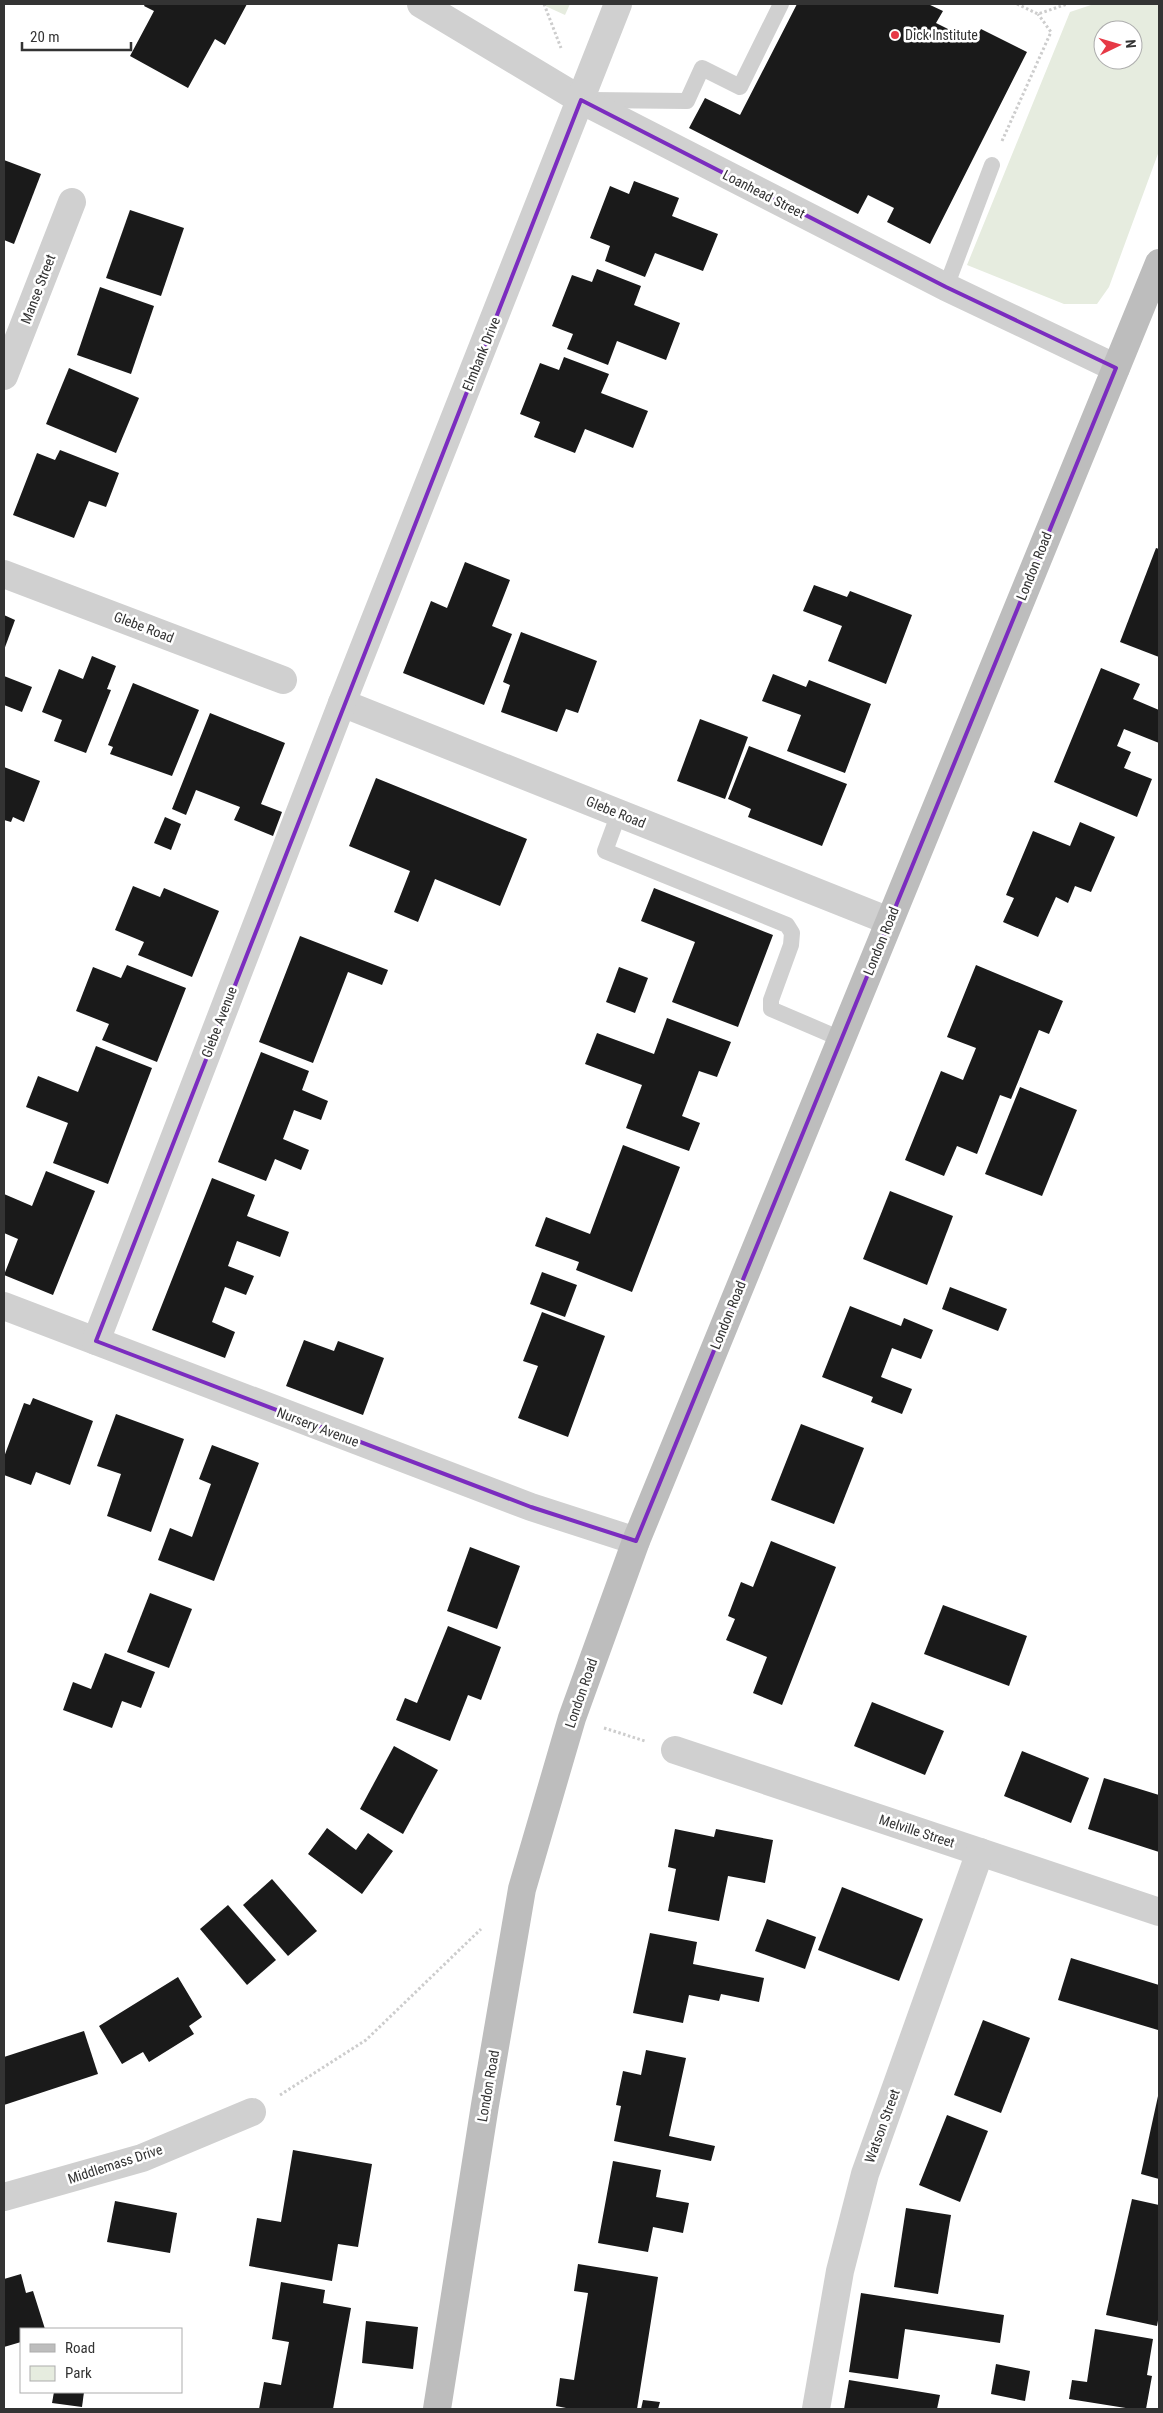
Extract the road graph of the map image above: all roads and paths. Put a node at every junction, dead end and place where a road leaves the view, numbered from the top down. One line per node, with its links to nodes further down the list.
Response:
1 (421, 4): 7 (street, Loanhead Street)
2 (618, 4): 7 (street, Elmbank Drive)
3 (781, 4): 7 (lane)
4 (1017, 4): 6 (path)
5 (1067, 4): 6 (path)
6 (1038, 14): 8 (path)
7 (581, 100): 11 (street, Loanhead Street); 16 (street, Elmbank Drive)
8 (992, 165): 11 (lane)
9 (72, 202): 13 (street, Manse Street)
10 (1159, 263): 12 (main road, London Road)
11 (946, 287): 12 (street, Loanhead Street)
12 (1116, 368): 18 (main road, London Road)
13 (4, 376)
14 (4, 574): 15 (street, Glebe Road)
15 (284, 680)
16 (342, 703): 17 (street, Glebe Road); 21 (street, Glebe Avenue)
17 (619, 813): 18 (street, Glebe Road); 19 (lane)
18 (889, 921): 19 (main road, London Road)
19 (841, 1039): 22 (main road, London Road)
20 (4, 1306): 21 (street, Nursery Avenue)
21 (96, 1341): 22 (street, Nursery Avenue)
22 (636, 1541): 23 (main road, London Road)
23 (572, 1718): 24 (path); 30 (main road, London Road)
24 (675, 1750): 25 (street, Melville Street)
25 (980, 1852): 26 (street, Melville Street); 31 (street, Watson Street)
26 (1159, 1912)
27 (487, 1923): 28 (path)
28 (252, 2112): 29 (street, Middlemass Drive)
29 (4, 2197)
30 (437, 2409)
31 (816, 2409)

